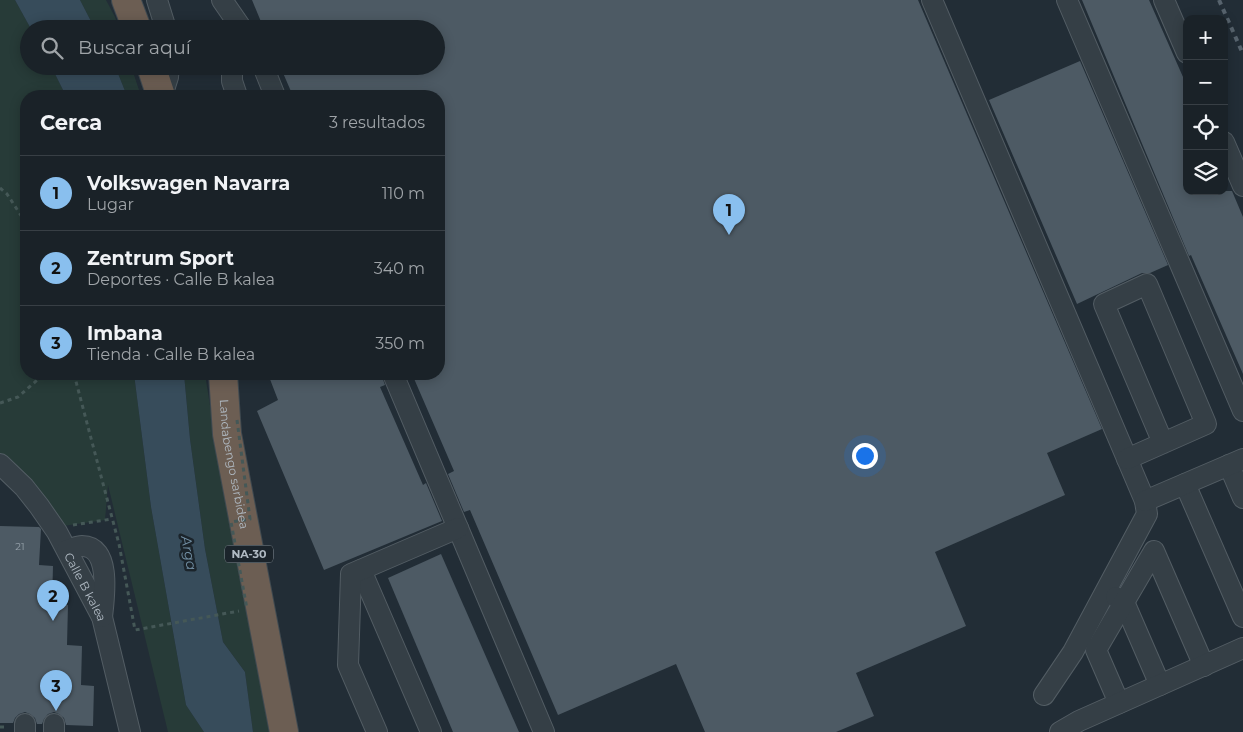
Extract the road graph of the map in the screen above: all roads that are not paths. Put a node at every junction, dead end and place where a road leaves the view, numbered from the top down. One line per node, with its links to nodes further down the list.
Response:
1 (126, 0): 6 (highway)
2 (157, 0): 7 (street)
3 (932, 0): 23 (street)
4 (1067, 0): 21 (street)
5 (1164, 0): 8 (street)
6 (134, 20)
7 (163, 20)
8 (1183, 44)
9 (154, 75): 13 (highway)
10 (168, 75): 14 (street)
11 (232, 75): 15 (street)
12 (266, 75): 16 (street)
13 (159, 90)
14 (163, 90)
15 (235, 90)
16 (272, 90)
17 (1227, 150): 18 (street)
18 (1243, 186)
19 (223, 380): 43 (highway, Landabengo sarbidea / NA-30)
20 (396, 380): 29 (street)
21 (1243, 411)
22 (1163, 443): 22 (street); 23 (street)
23 (1127, 459): 28 (street)
24 (1236, 462): 26 (street); 27 (street)
25 (0, 464): 30 (street, Calle B kalea)
26 (1185, 484): 28 (street); 35 (street)
27 (1243, 498)
28 (1145, 501): 32 (street)
29 (458, 528): 31 (street); 41 (street)
30 (67, 550): 34 (street, Calle B kalea); 34 (street)
31 (361, 570): 44 (street); 45 (street)
32 (1105, 591): 33 (street); 39 (street)
33 (1124, 602): 37 (street); 38 (street); 40 (street)
34 (102, 617): 42 (street, Calle B kalea)
35 (1243, 617)
36 (1243, 648): 37 (street)
37 (1204, 666): 38 (street)
38 (1160, 685): 40 (street)
39 (1044, 695)
40 (1119, 703): 46 (street)
41 (541, 731)
42 (130, 732)
43 (284, 732)
44 (377, 732)
45 (431, 732)
46 (1060, 732)

